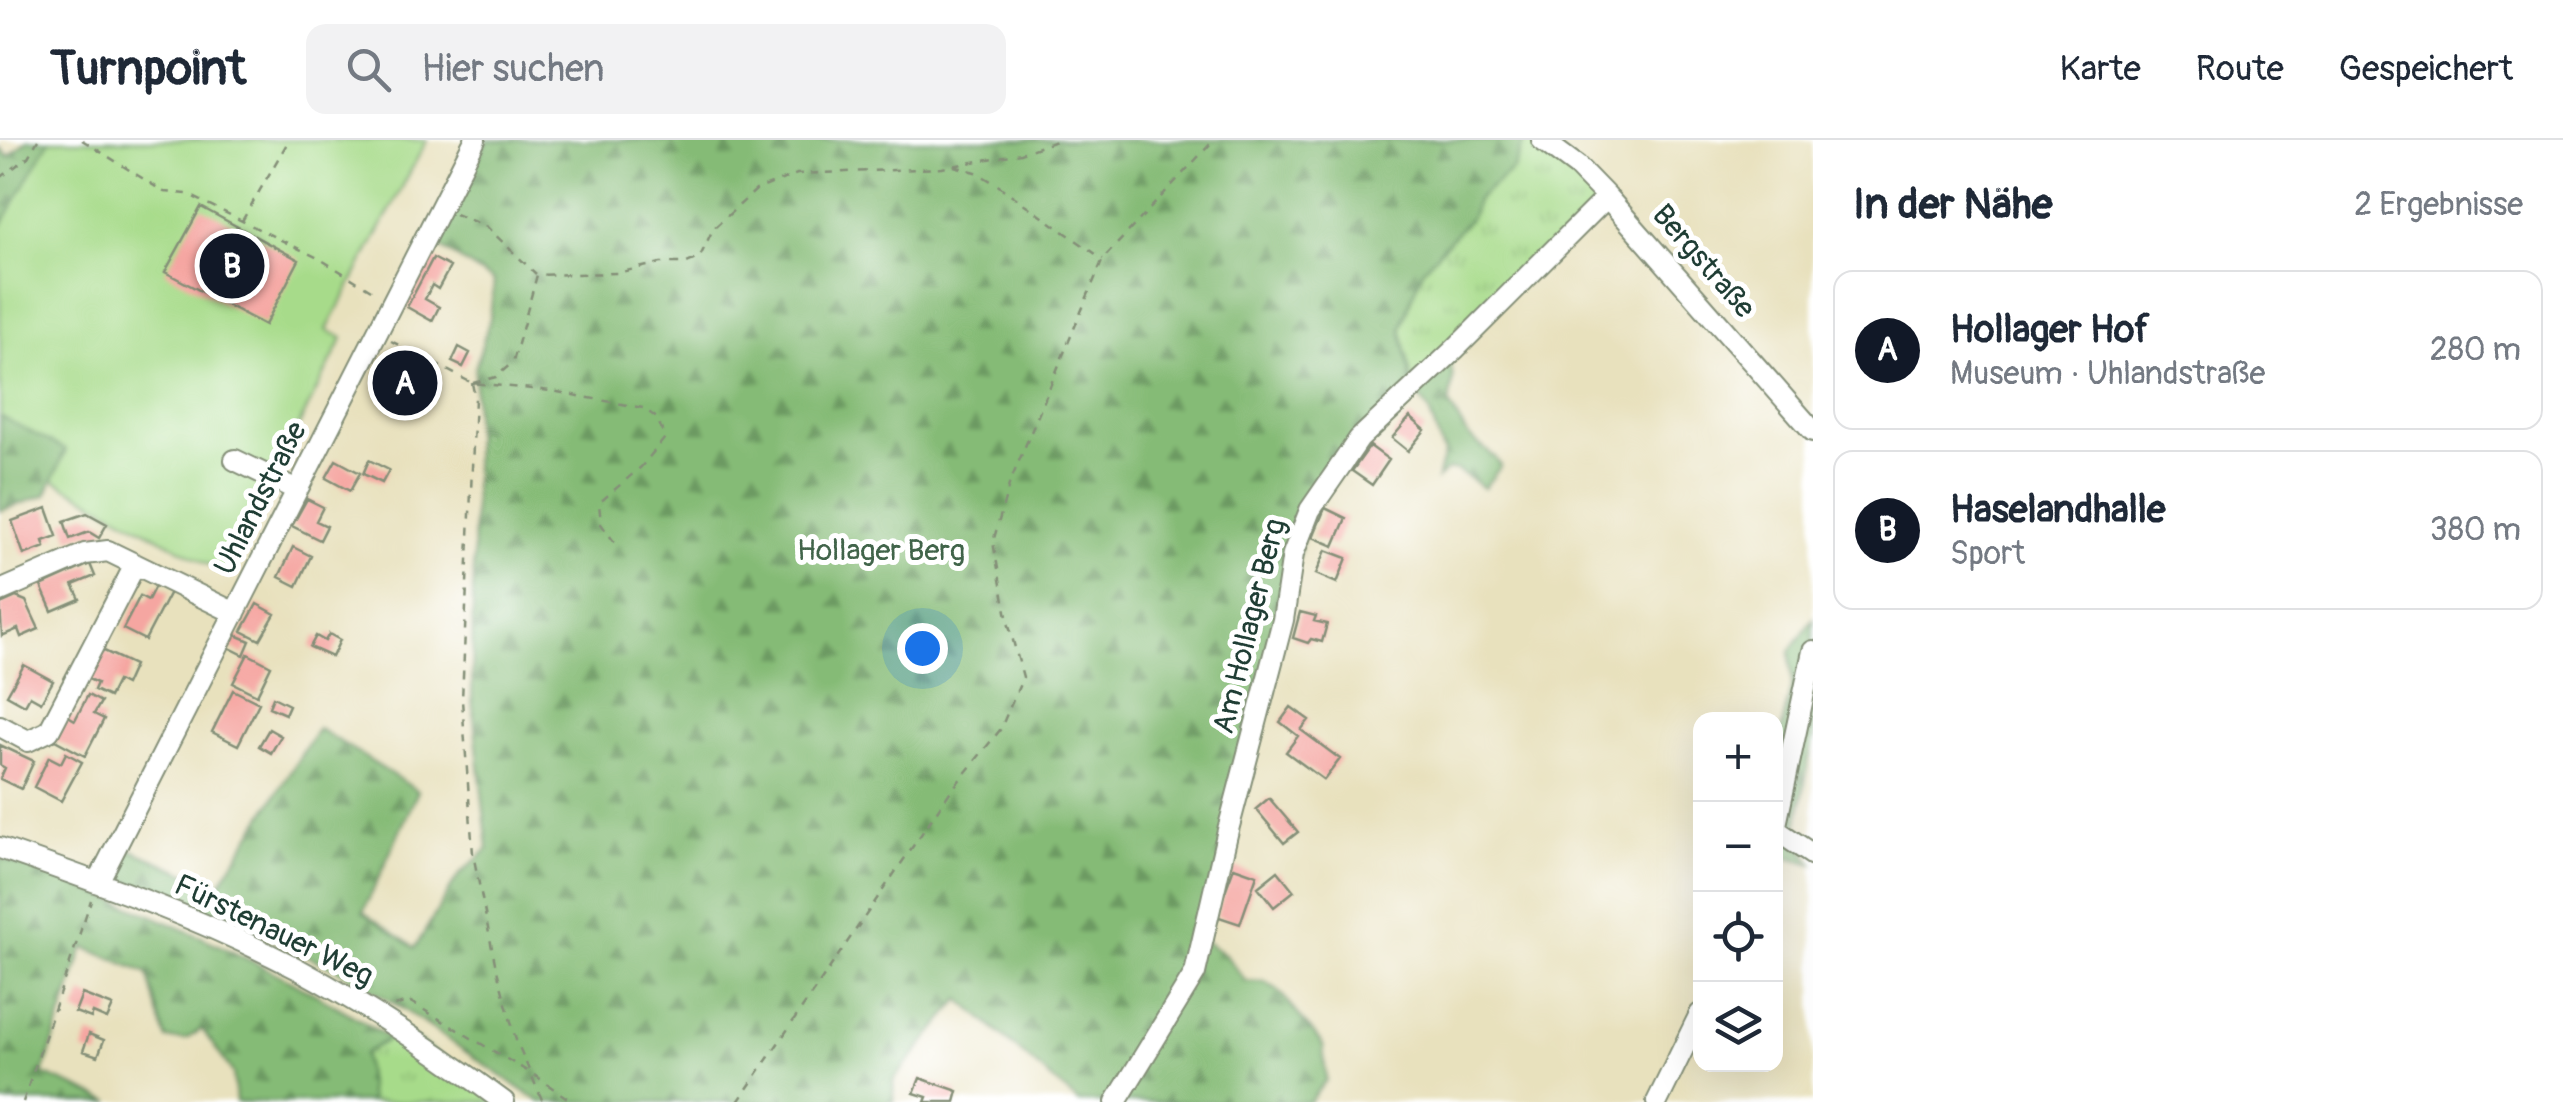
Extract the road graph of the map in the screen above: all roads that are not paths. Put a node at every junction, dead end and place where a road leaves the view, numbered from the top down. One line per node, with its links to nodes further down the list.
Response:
1 (475, 140): 6 (street, Uhlandstraße)
2 (1542, 140): 3 (street, Bergstraße)
3 (1607, 196): 4 (street, Bergstraße); 19 (street, Am Hollager Berg)
4 (1813, 431)
5 (236, 460): 6 (street)
6 (297, 490): 9 (street, Uhlandstraße)
7 (135, 566): 8 (street); 9 (street); 11 (street)
8 (0, 590)
9 (235, 613): 16 (street, Uhlandstraße)
10 (1813, 651): 12 (street)
11 (0, 726)
12 (1781, 802)
13 (1783, 833): 15 (street)
14 (0, 848): 16 (street, Fürstenauer Weg)
15 (1813, 856)
16 (98, 882): 18 (street, Fürstenauer Weg)
17 (1693, 1028): 20 (street)
18 (504, 1102)
19 (1116, 1102)
20 (1656, 1102)

